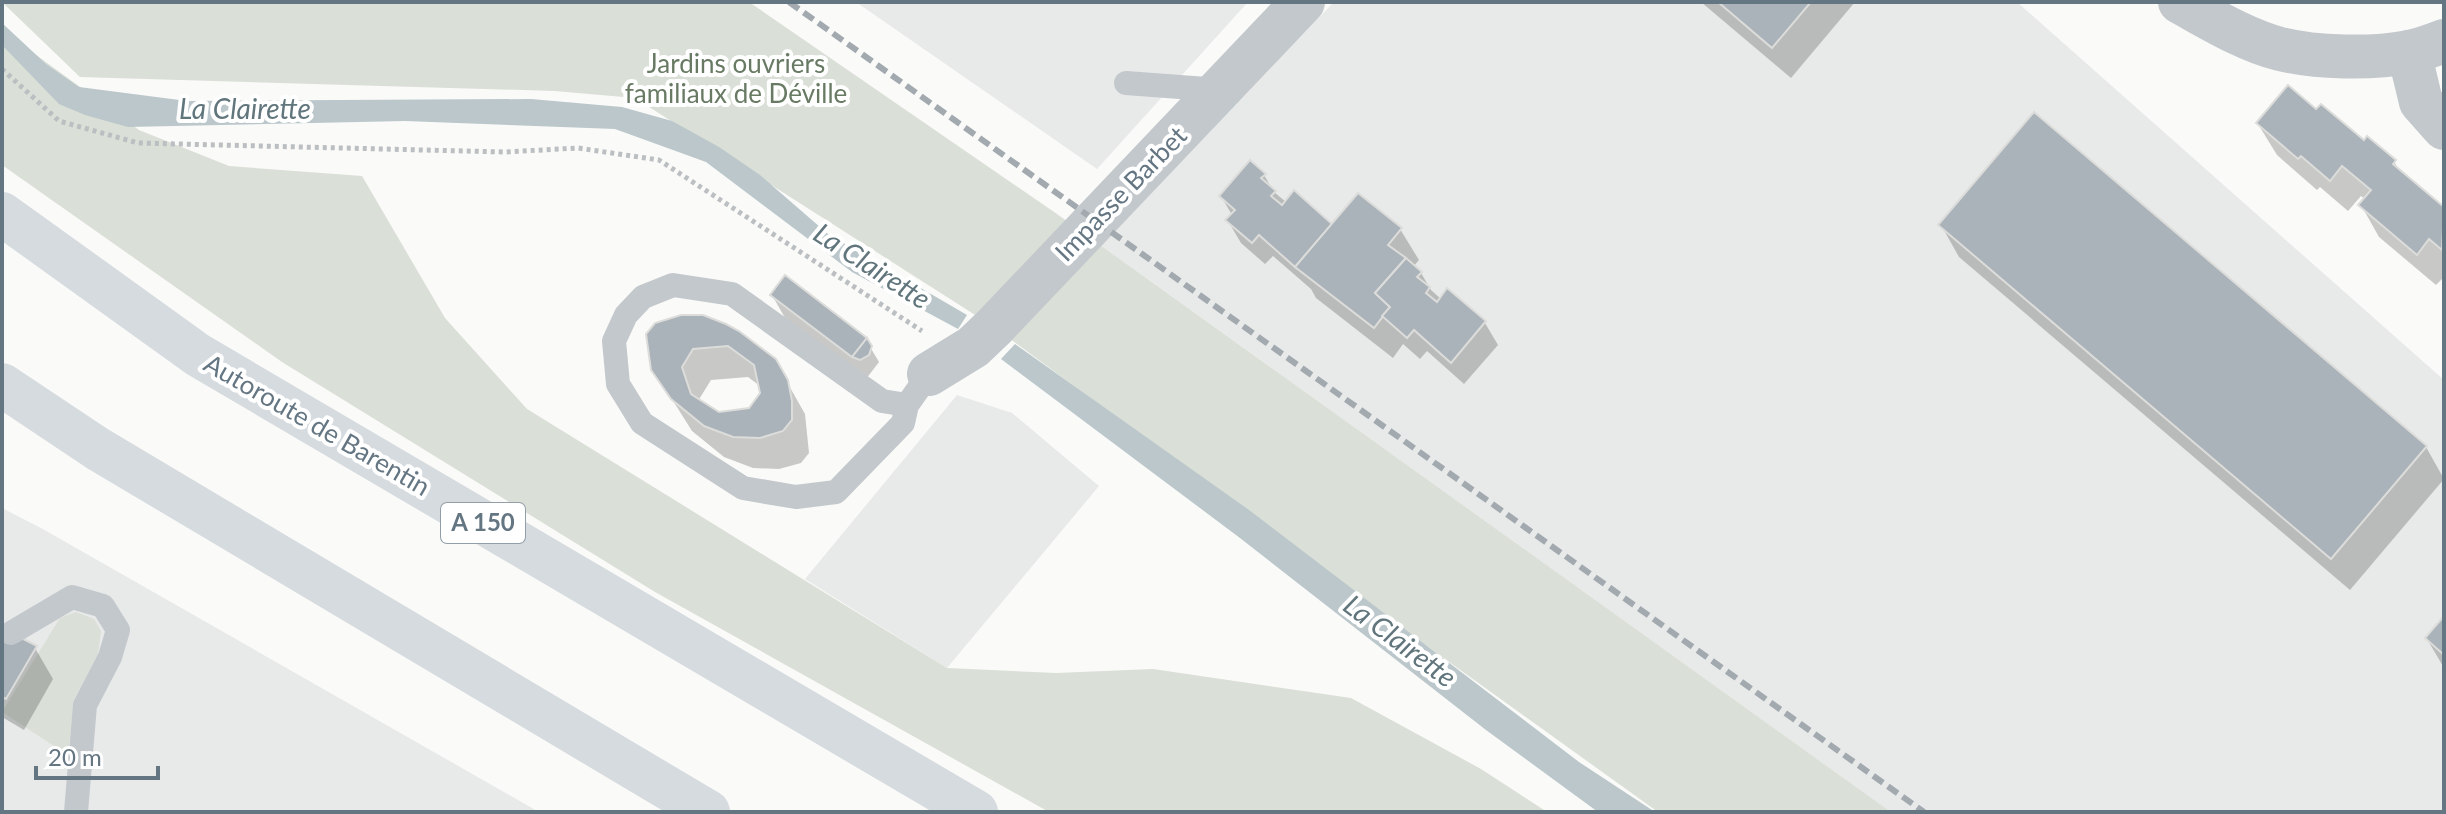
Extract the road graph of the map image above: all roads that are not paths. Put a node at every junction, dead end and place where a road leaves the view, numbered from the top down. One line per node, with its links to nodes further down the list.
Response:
1 (1303, 2): 5 (street, Impasse Barbet)
2 (2180, 2): 3 (street)
3 (2427, 47): 6 (street)
4 (1126, 83): 5 (lane)
5 (1220, 90): 8 (street, Impasse Barbet)
6 (2444, 128)
7 (2, 214): 13 (highway, Autoroute de Barentin / A 150)
8 (952, 362): 8 (lane)
9 (2, 385): 12 (highway)
10 (11, 633): 11 (lane)
11 (76, 812)
12 (708, 812)
13 (976, 812)

